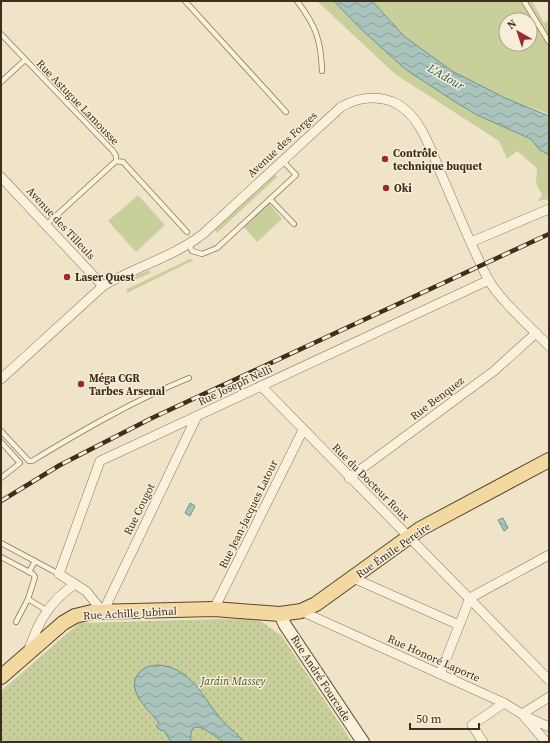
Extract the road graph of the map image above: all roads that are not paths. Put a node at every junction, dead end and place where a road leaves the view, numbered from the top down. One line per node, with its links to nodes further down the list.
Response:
1 (185, 1): 9 (lane)
2 (297, 1): 7 (lane)
3 (524, 1): 5 (lane)
4 (1, 34): 6 (lane, Rue Astugue Lamousse)
5 (549, 42)
6 (25, 60): 8 (lane); 11 (lane, Rue Astugue Lamousse)
7 (322, 71)
8 (1, 82)
9 (286, 112)
10 (282, 160): 13 (lane); 18 (street, Avenue des Forges); 19 (street, Avenue des Forges)
11 (116, 161): 16 (lane); 17 (lane, Rue Astugue Lamousse)
12 (1, 177): 16 (street, Avenue des Tilleuls)
13 (270, 199): 15 (lane); 19 (lane)
14 (549, 209): 18 (street)
15 (294, 224)
16 (46, 225): 21 (street, Avenue des Tilleuls)
17 (187, 232)
18 (471, 242): 20 (street, Avenue des Forges)
19 (189, 244): 21 (street, Avenue des Forges)
20 (489, 280): 22 (street, Avenue des Forges); 26 (street, Rue Joseph Nelli)
21 (103, 286): 25 (street, Avenue des Forges)
22 (536, 333): 23 (street, Avenue des Forges); 33 (street, Rue Benquez)
23 (549, 346)
24 (189, 378): 29 (lane)
25 (1, 379)
26 (261, 386): 27 (street, Rue Joseph Nelli); 28 (street, Rue du Docteur Roux)
27 (197, 416): 40 (street, Rue Joseph Nelli); 48 (street, Rue Cougot)
28 (303, 430): 33 (street, Rue du Docteur Roux); 45 (street, Rue Jean-Jacques Latour)
29 (1, 431)
30 (1, 442): 32 (lane)
31 (549, 460): 34 (main road, Rue Émile Pereire)
32 (1, 478)
33 (350, 478): 34 (street, Rue du Docteur Roux)
34 (410, 537): 41 (main road, Rue Émile Pereire); 44 (street, Rue du Docteur Roux)
35 (1, 542): 38 (lane)
36 (549, 555): 44 (street)
37 (1, 557): 39 (lane)
38 (35, 561): 39 (lane); 40 (lane)
39 (29, 572): 43 (lane)
40 (59, 574): 42 (street)
41 (353, 578): 47 (main road, Rue Émile Pereire); 51 (street)
42 (75, 584): 46 (street); 48 (street)
43 (28, 598): 46 (lane); 50 (lane)
44 (470, 598): 51 (street); 55 (street, Rue du Docteur Roux)
45 (214, 609): 48 (main road, Rue Achille Jubinal); 49 (main road, Rue Achille Jubinal)
46 (46, 610): 52 (street)
47 (301, 611): 49 (main road, Rue Émile Pereire); 53 (street, Rue Honoré Laporte)
48 (103, 612): 52 (main road, Rue Achille Jubinal)
49 (280, 614): 60 (street, Rue André Fourcade)
50 (16, 622)
51 (459, 625): 53 (street)
52 (26, 655): 54 (main road, Rue Achille Jubinal)
53 (440, 674): 57 (street, Rue Honoré Laporte)
54 (1, 677)
55 (549, 680)
56 (549, 697): 58 (street)
57 (504, 703): 58 (street, Rue Honoré Laporte); 61 (street)
58 (522, 714): 59 (street); 62 (street, Rue Honoré Laporte)
59 (549, 727)
60 (363, 742)
61 (483, 742)
62 (546, 742)

